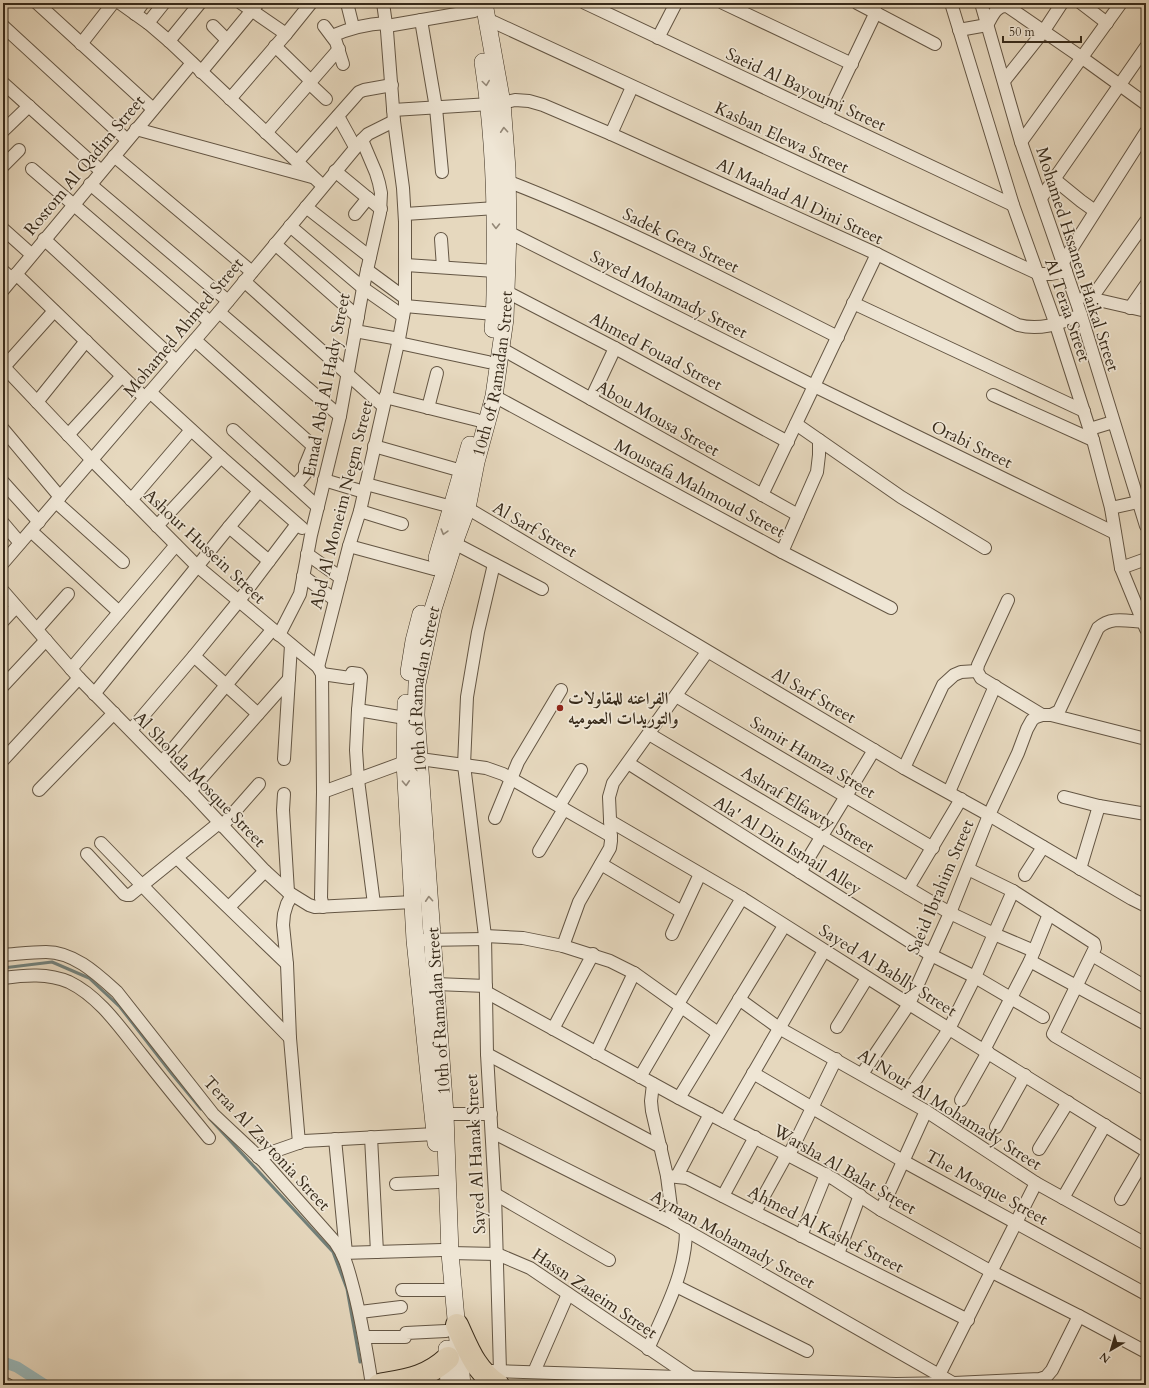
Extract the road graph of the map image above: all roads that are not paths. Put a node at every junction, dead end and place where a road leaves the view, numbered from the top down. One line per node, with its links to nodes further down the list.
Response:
1 (37, 3): 40 (street)
2 (113, 3): 40 (street)
3 (120, 3): 23 (street)
4 (143, 3): 23 (street)
5 (164, 3): 25 (street)
6 (200, 3): 39 (street)
7 (241, 3): 20 (street)
8 (311, 3): 35 (street)
9 (347, 3): 32 (street)
10 (383, 3): 27 (street, Abd Al Moneim Negm Street)
11 (585, 3): 37 (street, Saeid Al Bayoumi Street)
12 (676, 3): 37 (street)
13 (723, 3): 48 (street)
14 (857, 3): 22 (street)
15 (951, 3): 33 (street, Al Teraa Street)
16 (981, 3): 28 (street, Mohamed Hssanen Haikal Street)
17 (1062, 3): 34 (street)
18 (1081, 3): 26 (street)
19 (1121, 3): 26 (street)
20 (255, 7): 35 (street); 38 (street)
21 (479, 9): 24 (street); 55 (street, Kasban Elewa Street); 58 (main road, 10th of Ramadan Street)
22 (876, 12): 41 (street); 48 (street)
23 (135, 14): 25 (street)
24 (421, 20): 27 (street); 61 (street)
25 (148, 23): 39 (street)
26 (1107, 23): 45 (street)
27 (387, 24): 32 (street); 53 (street, Abd Al Moneim Negm Street)
28 (987, 25): 33 (street); 34 (street); 50 (street, Mohamed Hssanen Haikal Street)
29 (3, 26): 71 (street)
30 (213, 26): 38 (street)
31 (324, 26): 36 (street)
32 (353, 27): 36 (street)
33 (959, 30): 89 (street, Al Teraa Street)
34 (1043, 32): 45 (street); 50 (street)
35 (286, 34): 42 (street)
36 (332, 36): 44 (street)
37 (658, 38): 65 (street, Saeid Al Bayoumi Street)
38 (227, 40): 49 (street)
39 (169, 41): 46 (street)
40 (81, 44): 62 (street)
41 (935, 44)
42 (275, 46): 51 (street); 56 (street)
43 (1146, 47): 54 (street)
44 (339, 49): 47 (street); 51 (street)
45 (1081, 57): 54 (street); 72 (street)
46 (192, 63): 49 (street); 62 (street, Rostom Al Qadim Street)
47 (343, 64)
48 (852, 64): 65 (street)
49 (201, 72): 56 (street)
50 (1004, 81): 72 (street, Mohamed Hssanen Haikal Street)
51 (310, 82): 57 (street); 69 (street)
52 (3, 83): 60 (street)
53 (392, 85): 63 (street, Abd Al Moneim Negm Street); 64 (street)
54 (1119, 85): 59 (street); 82 (street)
55 (632, 87): 70 (street); 111 (street, Kasban Elewa Street)
56 (230, 99): 69 (street)
57 (326, 99)
58 (496, 103): 61 (street, Mohamed Ahmed Street); 70 (street, Al Maahad Al Dini Street); 83 (main road, 10th of Ramadan Street, one-way to 58); 91 (main road, 10th of Ramadan Street)
59 (1146, 104)
60 (29, 106): 67 (street); 79 (street)
61 (436, 108): 63 (street, Mohamed Ahmed Street); 81 (street)
62 (153, 109): 66 (street, Rostom Al Qadim Street)
63 (394, 115): 73 (street, Mohamed Ahmed Street); 95 (street, Abd Al Moneim Negm Street)
64 (338, 116): 73 (street, Emad Abd Al Hady Street); 76 (street)
65 (826, 117): 89 (street, Saeid Al Bayoumi Street)
66 (136, 129): 71 (street, Rostom Al Qadim Street); 84 (street)
67 (3, 131)
68 (1146, 132): 93 (street)
69 (266, 133): 76 (street)
70 (612, 134): 104 (street, Al Maahad Al Dini Street)
71 (127, 140): 75 (street, Rostom Al Qadim Street)
72 (1021, 142): 87 (street, Mohamed Hssanen Haikal Street)
73 (358, 143): 80 (street, Mohamed Ahmed Street); 92 (street, Emad Abd Al Hady Street)
74 (19, 150): 77 (street)
75 (114, 156): 79 (street, Rostom Al Qadim Street); 113 (street)
76 (297, 162): 84 (street)
77 (3, 166)
78 (32, 169): 88 (street)
79 (101, 171): 85 (street, Rostom Al Qadim Street)
80 (335, 171): 84 (street, Mohamed Ahmed Street); 86 (street)
81 (442, 172)
82 (1054, 179): 87 (street); 93 (street)
83 (507, 181): 99 (main road, 10th of Ramadan Street); 133 (street, Sadek Gera Street)
84 (319, 182): 90 (street, Mohamed Ahmed Street)
85 (90, 184): 88 (street, Rostom Al Qadim Street); 120 (street)
86 (368, 198): 92 (street); 94 (street)
87 (1041, 198): 107 (street, Mohamed Hssanen Haikal Street)
88 (73, 204): 100 (street, Rostom Al Qadim Street); 130 (street)
89 (1013, 205): 111 (street, Al Teraa Street)
90 (306, 206): 97 (street, Mohamed Ahmed Street); 105 (street)
91 (496, 208): 95 (street); 110 (main road, 10th of Ramadan Street, one-way to 110)
92 (381, 209): 105 (street, Emad Abd Al Hady Street)
93 (1095, 211): 107 (street)
94 (355, 214)
95 (405, 214): 106 (street, Abd Al Moneim Negm Street)
96 (1146, 221): 119 (street)
97 (290, 226): 102 (street, Mohamed Ahmed Street); 115 (street)
98 (3, 229): 103 (street)
99 (508, 232): 117 (main road, 10th of Ramadan Street); 145 (street, Sayed Mohamady Street)
100 (44, 239): 103 (street, Rostom Al Qadim Street); 139 (street)
101 (442, 239): 108 (street)
102 (275, 244): 113 (street, Mohamed Ahmed Street); 129 (street)
103 (31, 254): 112 (street, Rostom Al Qadim Street)
104 (877, 254): 121 (street); 131 (street, Al Maahad Al Dini Street)
105 (370, 258): 109 (street, Emad Abd Al Hady Street)
106 (406, 264): 108 (street); 122 (street, Abd Al Moneim Negm Street)
107 (1064, 266): 111 (street, Kasban Elewa Street); 118 (street, Mohamed Hssanen Haikal Street)
108 (443, 267): 110 (street)
109 (367, 270): 115 (street, Emad Abd Al Hady Street); 122 (street)
110 (495, 271): 127 (main road, 10th of Ramadan Street)
111 (1039, 274): 131 (street, Al Teraa Street)
112 (10, 275): 116 (street, Rostom Al Qadim Street); 124 (street)
113 (248, 277): 120 (street, Mohamed Ahmed Street); 143 (street)
114 (1146, 285): 123 (street)
115 (363, 288): 122 (street); 129 (street, Emad Abd Al Hady Street)
116 (3, 290)
117 (507, 292): 137 (street, Ahmed Fouad Street); 138 (main road, 10th of Ramadan Street)
118 (1074, 295): 119 (street); 128 (street, Mohamed Hssanen Haikal Street)
119 (1091, 298): 123 (street)
120 (228, 301): 126 (street, Mohamed Ahmed Street)
121 (853, 303): 133 (street); 153 (street)
122 (404, 307): 127 (street); 136 (street, Abd Al Moneim Negm Street)
123 (1130, 308): 125 (street)
124 (54, 311): 135 (street); 141 (street)
125 (1146, 311)
126 (219, 312): 130 (street, Mohamed Ahmed Street); 154 (street)
127 (494, 314): 140 (main road, 10th of Ramadan Street)
128 (1081, 315): 131 (street, Al Maahad Al Dini Street); 156 (street, Mohamed Hssanen Haikal Street)
129 (358, 317): 132 (street, Emad Abd Al Hady Street)
130 (210, 322): 134 (street, Mohamed Ahmed Street)
131 (1056, 325): 153 (street, Al Teraa Street)
132 (355, 331): 136 (street); 143 (street, Emad Abd Al Hady Street)
133 (838, 337): 145 (street)
134 (195, 340): 139 (street, Mohamed Ahmed Street); 171 (street)
135 (86, 341): 144 (street); 150 (street)
136 (399, 341): 140 (street); 151 (street, Abd Al Moneim Negm Street)
137 (615, 348): 149 (street); 164 (street, Ahmed Fouad Street)
138 (502, 349): 147 (main road, 10th of Ramadan Street); 149 (street, Abou Mousa Street)
139 (176, 361): 146 (street, Mohamed Ahmed Street)
140 (488, 362): 155 (main road, 10th of Ramadan Street)
141 (4, 367): 150 (street, Ashour Hussein Street)
142 (437, 373): 152 (street)
143 (348, 374): 151 (street); 154 (street, Emad Abd Al Hady Street)
144 (122, 376): 146 (street); 161 (street)
145 (814, 386): 157 (street); 191 (street, Orabi Street)
146 (148, 395): 159 (street); 167 (street, Mohamed Ahmed Street)
147 (494, 396): 168 (main road, 10th of Ramadan Street); 198 (street, Moustafa Mahmoud Street)
148 (993, 396): 162 (street)
149 (591, 399): 175 (street, Abou Mousa Street)
150 (37, 402): 161 (street, Ashour Hussein Street)
151 (384, 402): 152 (street); 165 (street, Abd Al Moneim Negm Street)
152 (428, 408): 155 (street)
153 (1084, 411): 162 (street, Al Teraa Street)
154 (340, 416): 169 (street, Emad Abd Al Hady Street)
155 (477, 420): 168 (main road, 10th of Ramadan Street)
156 (1114, 422): 162 (street); 173 (street, Mohamed Hssanen Haikal Street)
157 (796, 424): 163 (street); 164 (street)
158 (3, 429): 176 (street)
159 (191, 430): 166 (street); 177 (street)
160 (232, 430): 171 (street)
161 (68, 435): 167 (street, Ashour Hussein Street)
162 (1092, 435): 181 (street, Al Teraa Street)
163 (819, 440): 183 (street); 197 (street)
164 (788, 442): 175 (street)
165 (374, 446): 168 (street); 172 (street, Abd Al Moneim Negm Street)
166 (221, 457): 174 (street); 187 (street)
167 (92, 460): 176 (street, Mohamed Ahmed Street); 177 (street, Ashour Hussein Street)
168 (468, 473): 180 (main road, 10th of Ramadan Street)
169 (324, 480): 172 (street, Al Sarf Street); 179 (street, Emad Abd Al Hady Street)
170 (3, 482): 189 (street)
171 (295, 486): 179 (street)
172 (365, 488): 180 (street, Al Sarf Street); 182 (street, Abd Al Moneim Negm Street)
173 (1140, 490): 178 (street, Mohamed Hssanen Haikal Street)
174 (259, 491): 185 (street); 190 (street)
175 (762, 495): 183 (street, Abou Mousa Street)
176 (58, 500): 189 (street, Mohamed Ahmed Street); 202 (street)
177 (131, 500): 187 (street, Ashour Hussein Street)
178 (1138, 502): 181 (street); 188 (street, Mohamed Hssanen Haikal Street)
179 (318, 507): 192 (street, Emad Abd Al Hady Street)
180 (459, 507): 194 (main road, 10th of Ramadan Street); 207 (main road, 10th of Ramadan Street, one-way to 207); 225 (street, Al Sarf Street)
181 (1111, 508): 191 (street, Al Teraa Street)
182 (360, 511): 186 (street); 196 (street, Abd Al Moneim Negm Street)
183 (798, 515): 198 (street)
184 (3, 522): 193 (street)
185 (297, 524): 192 (street); 201 (street)
186 (402, 524)
187 (157, 526): 195 (street, Ashour Hussein Street)
188 (1146, 526)
189 (35, 527): 193 (street, Mohamed Ahmed Street); 218 (street)
190 (228, 527): 201 (street); 205 (street)
191 (1115, 533): 206 (street, Al Teraa Street)
192 (311, 535): 199 (street, Emad Abd Al Hady Street)
193 (20, 543): 203 (street, Mohamed Ahmed Street)
194 (454, 543): 204 (street); 248 (main road, 10th of Ramadan Street)
195 (176, 545): 205 (street, Ashour Hussein Street); 218 (street)
196 (349, 546): 207 (street); 209 (street, Abd Al Moneim Negm Street)
197 (985, 548)
198 (782, 552): 217 (street, Moustafa Mahmoud Street)
199 (307, 554): 208 (street, Emad Abd Al Hady Street); 209 (street)
200 (1146, 559): 206 (street)
201 (269, 561): 215 (street)
202 (123, 562)
203 (3, 563)
204 (494, 564): 210 (street); 251 (street, Sayed Al Hanak Street)
205 (197, 566): 215 (street, Ashour Hussein Street); 235 (street)
206 (1121, 568): 220 (street, Al Teraa Street)
207 (434, 569): 241 (main road, 10th of Ramadan Street)
208 (303, 576): 213 (street); 222 (street, Emad Abd Al Hady Street)
209 (341, 578): 213 (street, Abd Al Moneim Negm Street)
210 (542, 588)
211 (3, 591): 216 (street, Al Shohda Mosque Street)
212 (68, 594): 221 (street)
213 (335, 600): 227 (street, Abd Al Moneim Negm Street)
214 (1008, 600): 228 (street)
215 (238, 602): 222 (street, Ashour Hussein Street); 226 (street)
216 (16, 607): 219 (street); 221 (street, Al Shohda Mosque Street)
217 (891, 608)
218 (119, 612): 229 (street)
219 (3, 621)
220 (1145, 625): 240 (street, Saeid Ibrahim Street)
221 (37, 629): 223 (street, Al Shohda Mosque Street)
222 (276, 632): 224 (street, Ashour Hussein Street); 231 (street, Emad Abd Al Hady Street)
223 (46, 640): 229 (street, Al Shohda Mosque Street); 232 (street)
224 (291, 645): 227 (street, Ashour Hussein Street); 230 (street)
225 (707, 652): 236 (street); 245 (street, Al Sarf Street)
226 (194, 656): 231 (street); 242 (street)
227 (320, 670): 237 (street); 259 (street, Abd Al Moneim Negm Street)
228 (977, 671): 233 (street); 252 (street)
229 (75, 674): 235 (street, Al Shohda Mosque Street); 247 (street)
230 (289, 679): 239 (street); 246 (street)
231 (226, 685): 239 (street); 249 (street, Emad Abd Al Hady Street)
232 (3, 686)
233 (995, 686): 240 (street); 260 (street)
234 (561, 690): 254 (street)
235 (94, 694): 238 (street, Al Shohda Mosque Street)
236 (676, 696): 243 (street); 262 (street, Samir Hamza Street)
237 (358, 710): 241 (street); 255 (street)
238 (114, 713): 242 (street, Al Shohda Mosque Street); 257 (street)
239 (258, 714): 258 (street)
240 (1046, 715): 244 (street); 268 (street, Saeid Ibrahim Street)
241 (405, 718): 248 (main road, 10th of Ramadan Street)
242 (131, 730): 249 (street, Al Shohda Mosque Street)
243 (649, 734): 250 (street); 273 (street, Ashraf Elfawty Street)
244 (1146, 739)
245 (874, 750): 252 (street, Al Sarf Street); 262 (street)
246 (284, 758)
247 (3, 760)
248 (412, 761): 251 (street); 255 (street); 292 (main road, 10th of Ramadan Street, one-way to 292); 305 (main road, 10th of Ramadan Street, one-way to 248)
249 (162, 762): 258 (street, Al Shohda Mosque Street)
250 (628, 763): 270 (street); 284 (street, Ala' Al Din Ismail Alley)
251 (464, 765): 254 (street); 303 (street, Sayed Al Hanak Street)
252 (904, 768): 260 (street, Al Sarf Street)
253 (581, 770): 266 (street)
254 (511, 779): 266 (street); 269 (street)
255 (358, 780): 259 (street); 293 (street)
256 (259, 784): 271 (street)
257 (39, 790)
258 (190, 791): 271 (street, Al Shohda Mosque Street)
259 (323, 792): 296 (street, Abd Al Moneim Negm Street)
260 (949, 792): 264 (street, Al Sarf Street)
261 (284, 794): 290 (street)
262 (846, 796): 273 (street); 276 (street, Samir Hamza Street)
263 (1064, 797): 265 (street)
264 (961, 799): 268 (street, Al Sarf Street); 276 (street)
265 (1099, 806): 267 (street); 282 (street)
266 (562, 808): 272 (street); 277 (street)
267 (1146, 814)
268 (989, 815): 275 (street, Al Sarf Street); 281 (street, Saeid Ibrahim Street)
269 (495, 818)
270 (610, 822): 272 (street); 285 (street, Sayed Al Bablly Street)
271 (221, 824): 279 (street); 283 (street, Al Shohda Mosque Street)
272 (611, 836): 280 (street)
273 (821, 836): 284 (street); 288 (street, Ashraf Elfawty Street)
274 (101, 843): 287 (street)
275 (1043, 847): 282 (street, Al Sarf Street); 286 (street)
276 (933, 848): 288 (street)
277 (539, 851)
278 (87, 854): 287 (street)
279 (177, 858): 287 (street); 295 (street)
280 (601, 864): 297 (street); 306 (street)
281 (968, 869): 289 (street); 298 (street, Saeid Ibrahim Street)
282 (1080, 869): 294 (street, Al Sarf Street)
283 (264, 871): 290 (street, Al Shohda Mosque Street); 295 (street)
284 (800, 872): 309 (street, Ala' Al Din Ismail Alley)
285 (700, 874): 291 (street, Sayed Al Bablly Street); 297 (street)
286 (1025, 875)
287 (142, 886): 333 (street)
288 (908, 888): 298 (street, Ashraf Elfawty Street)
289 (1013, 891): 299 (street); 302 (street)
290 (290, 894): 296 (street, Al Shohda Mosque Street); 313 (street)
291 (742, 898): 300 (street, Sayed Al Bablly Street); 325 (street)
292 (413, 902): 293 (street, Al Shohda Mosque Street); 304 (main road, 10th of Ramadan Street)
293 (374, 904): 296 (street, Al Shohda Mosque Street)
294 (1146, 906)
295 (228, 907): 313 (street)
296 (323, 907)
297 (682, 912): 301 (street)
298 (950, 913): 302 (street, Ashraf Elfawty Street); 309 (street, Saeid Ibrahim Street)
299 (1049, 914): 311 (street); 312 (street)
300 (784, 926): 307 (street, Sayed Al Bablly Street); 322 (street)
301 (672, 934)
302 (994, 934): 312 (street, Ashraf Elfawty Street); 315 (street)
303 (485, 938): 305 (street); 306 (street); 321 (street, Sayed Al Hanak Street)
304 (415, 940): 305 (street); 357 (main road, 10th of Ramadan Street)
305 (432, 941): 318 (main road, 10th of Ramadan Street)
306 (563, 946): 308 (street)
307 (824, 951): 317 (street, Sayed Al Bablly Street); 329 (street)
308 (593, 954): 314 (street); 331 (street)
309 (931, 954): 315 (street, Ala' Al Din Ismail Alley); 324 (street, Saeid Ibrahim Street)
310 (3, 955): 368 (street, Teraa Al Zaytonia Street)
311 (1092, 955): 319 (street); 320 (street)
312 (1032, 956): 319 (street, Ashraf Elfawty Street); 323 (street)
313 (287, 964): 333 (street)
314 (634, 973): 325 (street); 335 (street)
315 (975, 977): 323 (street, Ala' Al Din Ismail Alley); 330 (street)
316 (3, 978): 360 (street)
317 (867, 978): 324 (street, Sayed Al Bablly Street); 328 (street)
318 (436, 984): 321 (street); 350 (main road, 10th of Ramadan Street)
319 (1076, 986): 327 (street, Ashraf Elfawty Street); 343 (street)
320 (1146, 987)
321 (486, 989): 331 (street, Warsha Al Balat Street); 336 (street, Sayed Al Hanak Street)
322 (739, 999): 329 (street, Al Nour Al Mohamady Street); 332 (street)
323 (1011, 999): 326 (street, Ala' Al Din Ismail Alley); 334 (street)
324 (908, 1004): 330 (street, Sayed Al Bablly Street); 339 (street, Saeid Ibrahim Street)
325 (680, 1006): 332 (street); 341 (street)
326 (1043, 1017)
327 (1146, 1024)
328 (837, 1027)
329 (779, 1028): 337 (street, Al Nour Al Mohamady Street); 338 (street)
330 (949, 1028): 334 (street, Sayed Al Bablly Street); 345 (street)
331 (554, 1029): 335 (street, Warsha Al Balat Street)
332 (718, 1033): 344 (street)
333 (290, 1038): 362 (street)
334 (986, 1051): 340 (street, Sayed Al Bablly Street); 346 (street)
335 (596, 1053): 341 (street, Warsha Al Balat Street)
336 (487, 1054): 351 (street, Sayed Al Hanak Street); 363 (street)
337 (836, 1059): 339 (street, Al Nour Al Mohamady Street); 348 (street)
338 (753, 1073): 348 (street, The Mosque Street); 353 (street)
339 (862, 1074): 345 (street, Al Nour Al Mohamady Street)
340 (1025, 1075): 347 (street, Sayed Al Bablly Street); 355 (street)
341 (640, 1077): 342 (street, Warsha Al Balat Street)
342 (653, 1084): 344 (street, Warsha Al Balat Street); 363 (street)
343 (1146, 1089)
344 (679, 1098): 352 (street, Warsha Al Balat Street)
345 (904, 1098): 349 (street, Al Nour Al Mohamady Street)
346 (961, 1100)
347 (1068, 1102): 354 (street, Sayed Al Bablly Street); 364 (street)
348 (813, 1107): 366 (street); 369 (street, The Mosque Street)
349 (926, 1110): 369 (street); 373 (street, Al Nour Al Mohamady Street)
350 (445, 1114): 351 (street); 387 (main road, 10th of Ramadan Street)
351 (491, 1114): 356 (street, Sayed Al Hanak Street)
352 (710, 1114): 353 (street, Warsha Al Balat Street); 371 (street)
353 (725, 1122): 359 (street, Warsha Al Balat Street)
354 (1106, 1125): 365 (street, Sayed Al Bablly Street); 378 (street)
355 (996, 1127)
356 (492, 1132): 375 (street, Sayed Al Hanak Street); 382 (street, Ayman Mohamady Street)
357 (435, 1134): 358 (street); 372 (main road, 10th of Ramadan Street)
358 (371, 1137): 361 (street); 388 (street)
359 (754, 1137): 366 (street, Warsha Al Balat Street); 377 (street)
360 (209, 1138)
361 (334, 1139): 362 (street); 389 (street)
362 (299, 1143): 368 (street)
363 (661, 1147): 371 (street)
364 (1039, 1149)
365 (1146, 1151)
366 (788, 1155): 370 (street, Warsha Al Balat Street); 381 (street)
367 (1146, 1156): 379 (street)
368 (258, 1157): 389 (street, Teraa Al Zaytonia Street)
369 (903, 1161): 380 (street); 383 (street, The Mosque Street)
370 (826, 1174): 376 (street, Warsha Al Balat Street); 385 (street)
371 (672, 1176): 377 (street, Ahmed Al Kashef Street); 382 (street)
372 (438, 1182): 374 (street); 387 (main road, 10th of Ramadan Street)
373 (1036, 1182): 378 (street, Al Nour Al Mohamady Street); 383 (street)
374 (396, 1184)
375 (495, 1194): 390 (street, Sayed Al Hanak Street); 392 (street)
376 (860, 1195): 380 (street, Warsha Al Balat Street); 391 (street)
377 (723, 1196): 381 (street, Ahmed Al Kashef Street)
378 (1063, 1198): 386 (street, Al Nour Al Mohamady Street)
379 (1121, 1199)
380 (882, 1210): 393 (street, Warsha Al Balat Street)
381 (755, 1212): 385 (street, Ahmed Al Kashef Street)
382 (673, 1223): 384 (street, Ayman Mohamady Street)
383 (1016, 1223): 393 (street); 398 (street, The Mosque Street)
384 (686, 1230): 394 (street); 410 (street, Ayman Mohamady Street)
385 (801, 1236): 391 (street, Ahmed Al Kashef Street)
386 (1146, 1244)
387 (446, 1251): 388 (street, Hassn Zaaeim Street); 390 (street, Hassn Zaaeim Street); 396 (main road, 10th of Ramadan Street); 403 (main road, 10th of Ramadan Street)
388 (377, 1252): 389 (street, Hassn Zaaeim Street)
389 (344, 1253): 400 (street, Teraa Al Zaytonia Street)
390 (497, 1254): 397 (street, Hassn Zaaeim Street); 411 (street, Sayed Al Hanak Street)
391 (838, 1254): 402 (street, Ahmed Al Kashef Street)
392 (609, 1260)
393 (992, 1272): 401 (street, Warsha Al Balat Street); 402 (street)
394 (676, 1286): 405 (street); 406 (street)
395 (402, 1290): 396 (street)
396 (444, 1290): 403 (main road, 10th of Ramadan Street)
397 (568, 1294): 405 (street, Hassn Zaaeim Street); 409 (street)
398 (1146, 1294)
399 (402, 1307): 400 (street)
400 (360, 1312): 404 (street, Teraa Al Zaytonia Street)
401 (1079, 1316): 407 (street, Warsha Al Balat Street); 414 (street)
402 (968, 1320): 410 (street)
403 (452, 1328): 404 (street); 408 (main road, 10th of Ramadan Street); 411 (highway); 419 (main road, 10th of Ramadan Street)
404 (365, 1337): 416 (street, Teraa Al Zaytonia Street)
405 (648, 1349): 412 (street, Hassn Zaaeim Street)
406 (807, 1352)
407 (1146, 1352)
408 (448, 1358): 417 (highway); 418 (main road, 10th of Ramadan Street)
409 (534, 1372): 411 (street); 412 (street)
410 (939, 1375): 414 (street, Ayman Mohamady Street)
411 (493, 1376)
412 (691, 1377): 414 (street)
413 (3, 1383): 415 (street)
414 (954, 1383)
415 (8, 1385)
416 (372, 1385)
417 (379, 1385)
418 (450, 1385)
419 (462, 1385)

